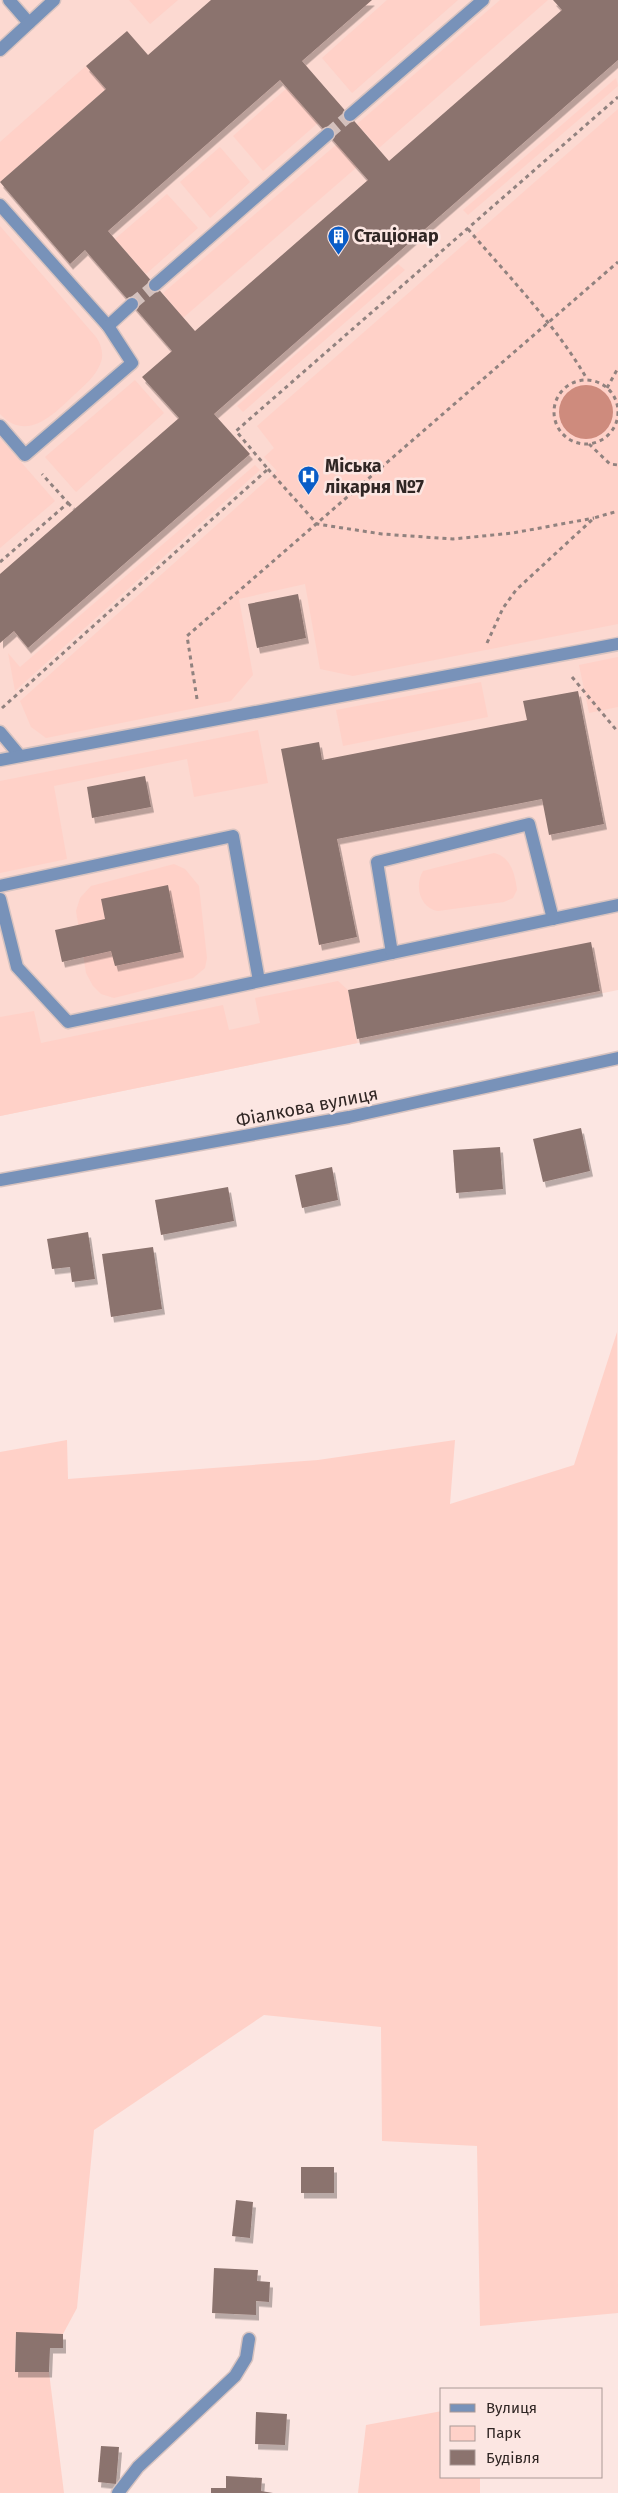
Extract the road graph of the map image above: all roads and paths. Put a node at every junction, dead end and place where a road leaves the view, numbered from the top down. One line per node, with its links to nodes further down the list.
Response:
1 (9, 0): 4 (street)
2 (54, 0): 4 (street)
3 (483, 0): 7 (street)
4 (29, 23): 5 (street)
5 (0, 50)
6 (618, 97): 10 (path)
7 (350, 115)
8 (328, 134): 12 (street)
9 (0, 205): 15 (street)
10 (468, 229): 14 (path); 23 (path)
11 (618, 262): 14 (path)
12 (155, 285)
13 (132, 304): 15 (street)
14 (548, 324): 17 (path); 28 (path)
15 (108, 326): 21 (street)
16 (618, 368): 18 (path)
17 (587, 379): 18 (path); 20 (path)
18 (607, 388): 20 (path)
19 (0, 426): 21 (street)
20 (589, 444): 22 (path)
21 (25, 455): 24 (path)
22 (618, 465)
23 (268, 470): 28 (path); 33 (path)
24 (68, 503): 25 (path); 29 (path)
25 (74, 509)
26 (618, 511): 27 (path)
27 (594, 518): 28 (path); 32 (path)
28 (317, 524): 34 (path)
29 (0, 562)
30 (618, 644): 31 (street)
31 (554, 656): 32 (street); 36 (path)
32 (475, 671): 34 (street)
33 (0, 710)
34 (200, 722): 37 (street)
35 (0, 732): 37 (street)
36 (618, 732)
37 (20, 756): 38 (street)
38 (0, 760)
39 (0, 886): 44 (street)
40 (0, 899): 44 (street)
41 (618, 905): 42 (street)
42 (553, 919): 43 (street); 43 (street)
43 (392, 953): 44 (street)
44 (259, 982)
45 (618, 1058): 46 (street, Фіалкова вулиця)
46 (0, 1180)
47 (249, 2338): 48 (street)
48 (118, 2493)

